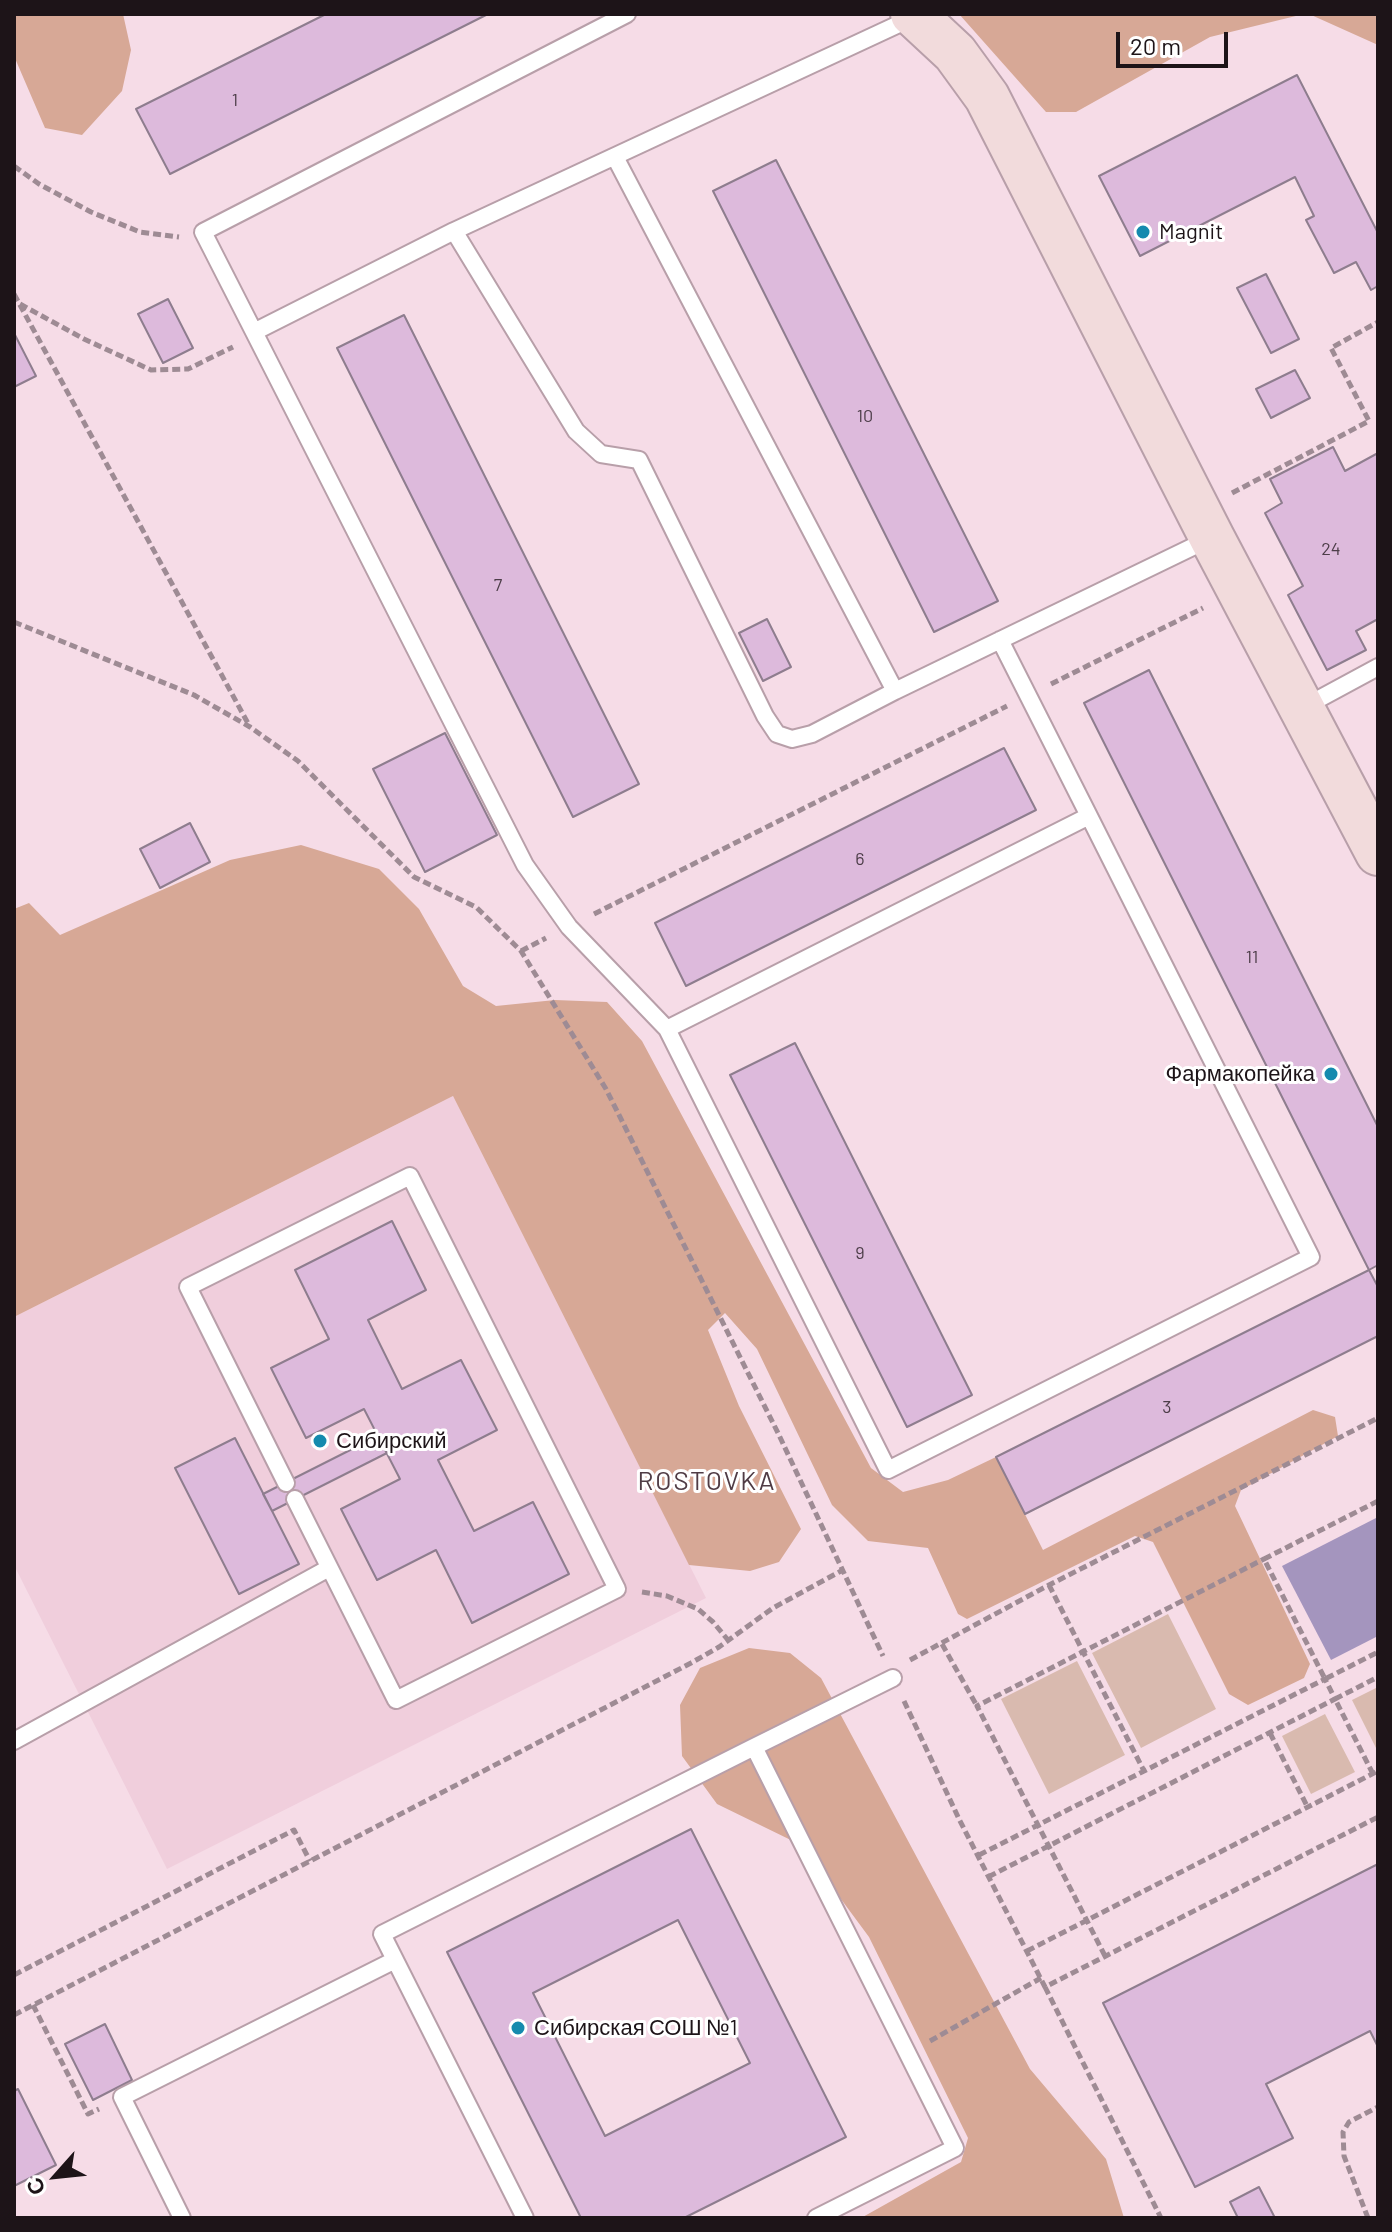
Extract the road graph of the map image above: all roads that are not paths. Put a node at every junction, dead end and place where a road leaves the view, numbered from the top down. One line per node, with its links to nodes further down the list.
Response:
1 (627, 14): 5 (lane)
2 (915, 15): 3 (lane); 6 (street)
3 (615, 157): 4 (lane); 9 (lane)
4 (454, 231): 5 (lane); 9 (lane)
5 (255, 334): 13 (lane)
6 (1205, 524): 7 (lane); 10 (street)
7 (1000, 640): 9 (lane); 11 (lane)
8 (1378, 667): 10 (lane)
9 (895, 691)
10 (1303, 708): 12 (street)
11 (1089, 816): 13 (lane); 13 (lane)
12 (1378, 853)
13 (667, 1029)
14 (286, 1483): 16 (lane)
15 (295, 1499): 16 (lane)
16 (329, 1568): 18 (lane)
17 (892, 1674): 19 (lane)
18 (14, 1741)
19 (754, 1747): 20 (lane); 23 (lane)
20 (395, 1960): 21 (lane); 22 (lane)
21 (182, 2218)
22 (525, 2218)
23 (816, 2218)

